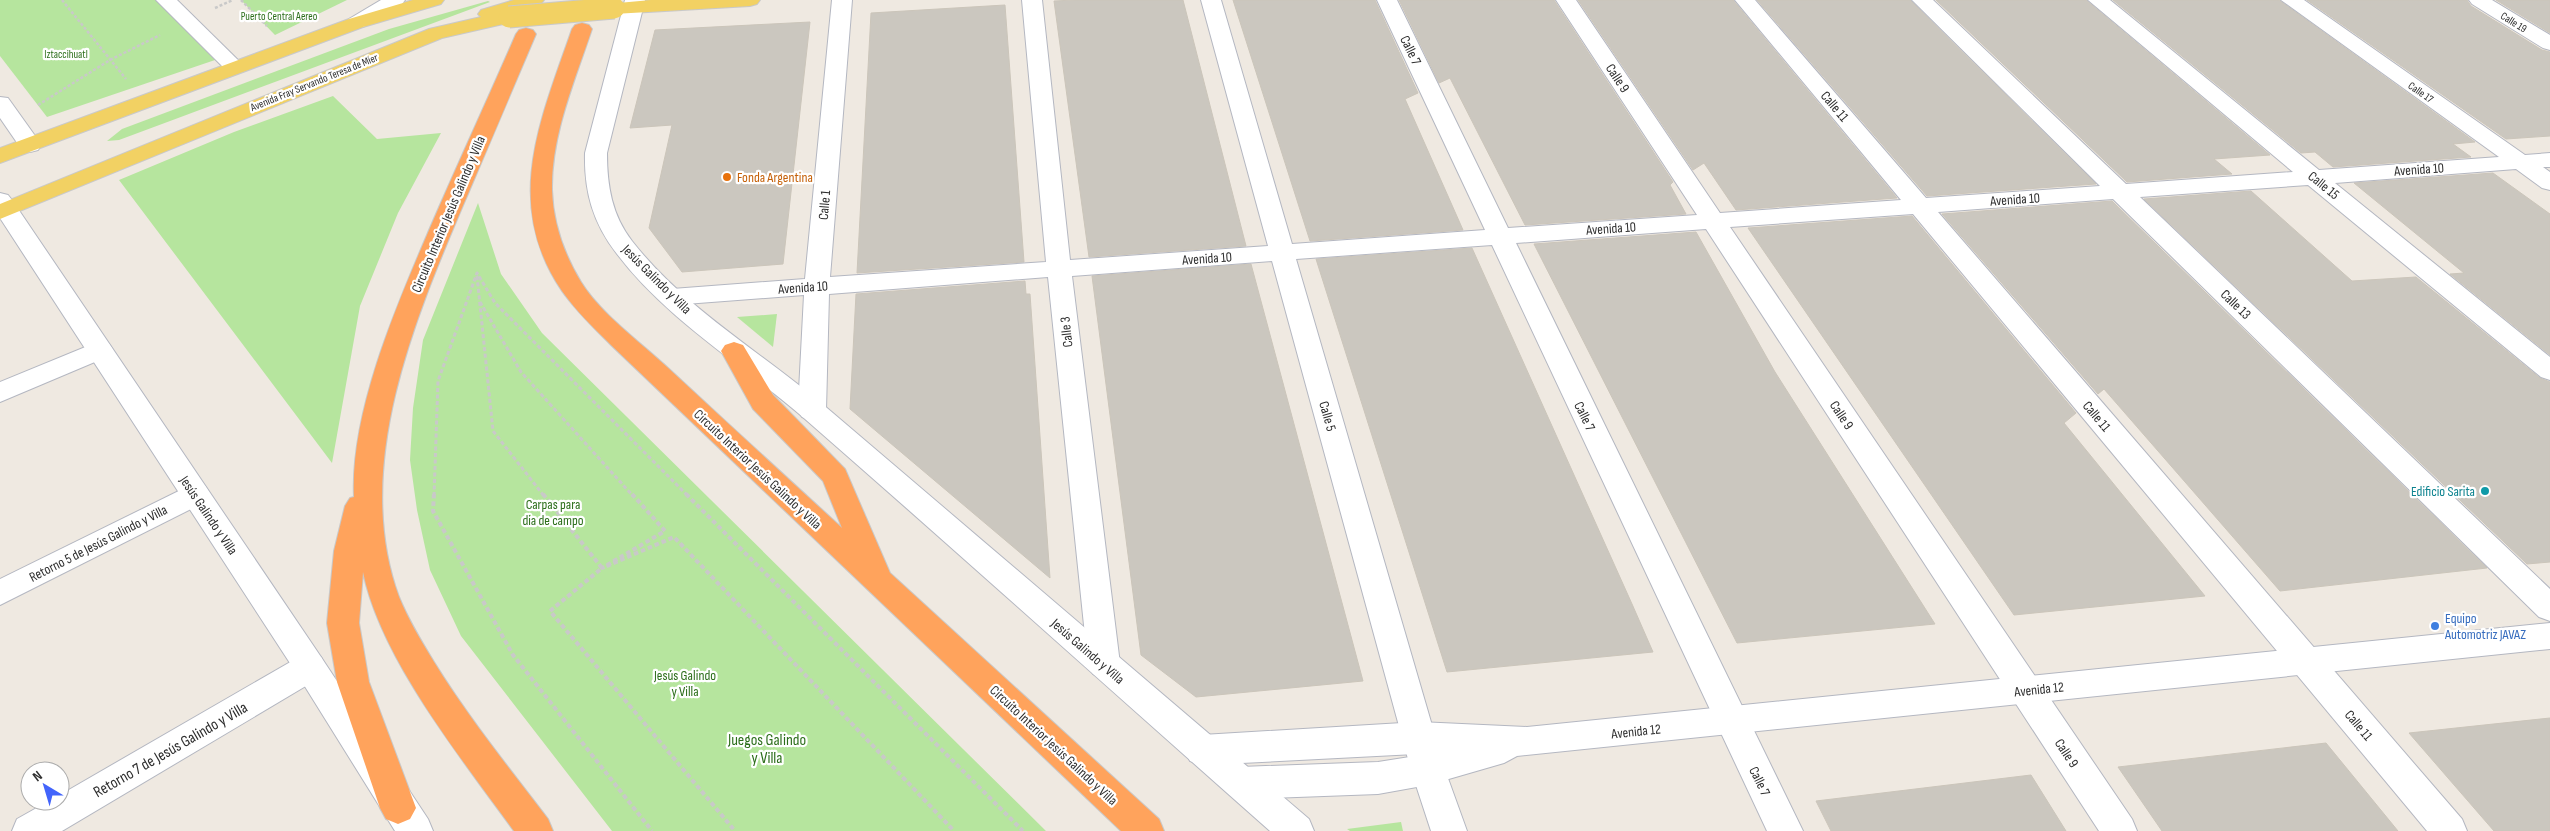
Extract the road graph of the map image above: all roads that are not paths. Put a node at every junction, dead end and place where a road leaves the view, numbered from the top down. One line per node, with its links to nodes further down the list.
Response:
1 (166, 0): 21 (street)
2 (395, 0): 18 (street)
3 (434, 0): 18 (main road)
4 (534, 0): 17 (main road)
5 (750, 0): 16 (main road, Avenida Fray Servando Teresa de Mier)
6 (842, 0): 36 (street, Calle 1)
7 (1032, 0): 35 (street, Calle 3)
8 (1211, 0): 34 (street, Calle 5)
9 (1387, 0): 33 (street, Calle 7)
10 (1566, 0): 32 (street, Calle 9)
11 (1745, 0): 30 (street, Calle 11)
12 (1922, 0): 29 (street, Calle 13)
13 (2098, 0): 27 (street, Calle 15)
14 (2291, 0): 26 (street, Calle 17)
15 (2478, 0): 20 (street, Calle 19)
16 (627, 4): 17 (main road, Avenida Fray Servando Teresa de Mier, bridge); 37 (street, Jesús Galindo y Villa)
17 (517, 19): 31 (main road, Avenida Fray Servando Teresa de Mier); 43 (highway, Circuito Interior Jesús Galindo y Villa)
18 (356, 23): 21 (main road)
19 (582, 29): 45 (highway, Circuito Interior Jesús Galindo y Villa)
20 (2550, 44)
21 (234, 67): 23 (main road)
22 (6, 111): 23 (street)
23 (30, 145): 24 (main road)
24 (0, 156)
25 (2550, 160): 26 (street, Avenida 10)
26 (2520, 162): 27 (street, Avenida 10); 28 (street, Calle 17)
27 (2314, 177): 29 (street, Avenida 10); 40 (street, Calle 15)
28 (2550, 183)
29 (2119, 191): 30 (street, Avenida 10); 47 (street, Calle 13)
30 (1919, 206): 32 (street, Avenida 10); 49 (street, Calle 11)
31 (2, 209): 38 (street, Jesús Galindo y Villa)
32 (1713, 221): 33 (street, Avenida 10); 52 (street, Calle 9)
33 (1500, 236): 34 (street, Avenida 10); 53 (street, Calle 7)
34 (1282, 252): 35 (street, Avenida 10); 54 (street, Calle 5)
35 (1059, 268): 36 (street, Avenida 10); 50 (street, Calle 3)
36 (817, 286): 37 (street, Avenida 10); 42 (street, Calle 1)
37 (672, 297): 39 (street, Jesús Galindo y Villa)
38 (100, 350): 41 (street); 44 (street, Jesús Galindo y Villa)
39 (734, 351): 42 (street, Jesús Galindo y Villa); 45 (highway)
40 (2550, 371)
41 (0, 393)
42 (812, 410): 50 (street, Jesús Galindo y Villa)
43 (370, 466): 59 (highway); 61 (highway, Circuito Interior Jesús Galindo y Villa)
44 (195, 494): 46 (street, Retorno 5 de Jesús Galindo y Villa); 51 (street, Jesús Galindo y Villa)
45 (878, 580): 62 (highway, Circuito Interior Jesús Galindo y Villa)
46 (0, 593)
47 (2550, 608)
48 (2550, 636): 49 (street, Avenida 12)
49 (2305, 662): 52 (street, Avenida 12); 67 (street, Calle 11)
50 (1104, 664): 56 (street, Jesús Galindo y Villa)
51 (310, 668): 59 (street, Jesús Galindo y Villa); 60 (street, Retorno 7 de Jesús Galindo y Villa)
52 (2025, 690): 53 (street, Avenida 12); 66 (street, Calle 9)
53 (1731, 721): 55 (street, Avenida 12); 65 (street, Calle 7)
54 (1419, 737): 55 (street, Avenida 12); 56 (street, Avenida 12); 57 (street, Calle 5)
55 (1528, 742): 57 (street, Avenida 12)
56 (1202, 750): 58 (street, Jesús Galindo y Villa)
57 (1428, 770): 58 (street, Avenida 12); 64 (street, Calle 5)
58 (1241, 783): 63 (street, Jesús Galindo y Villa)
59 (407, 819)
60 (30, 831)
61 (535, 831)
62 (1146, 831)
63 (1296, 831)
64 (1449, 831)
65 (1785, 831)
66 (2118, 831)
67 (2449, 831)

